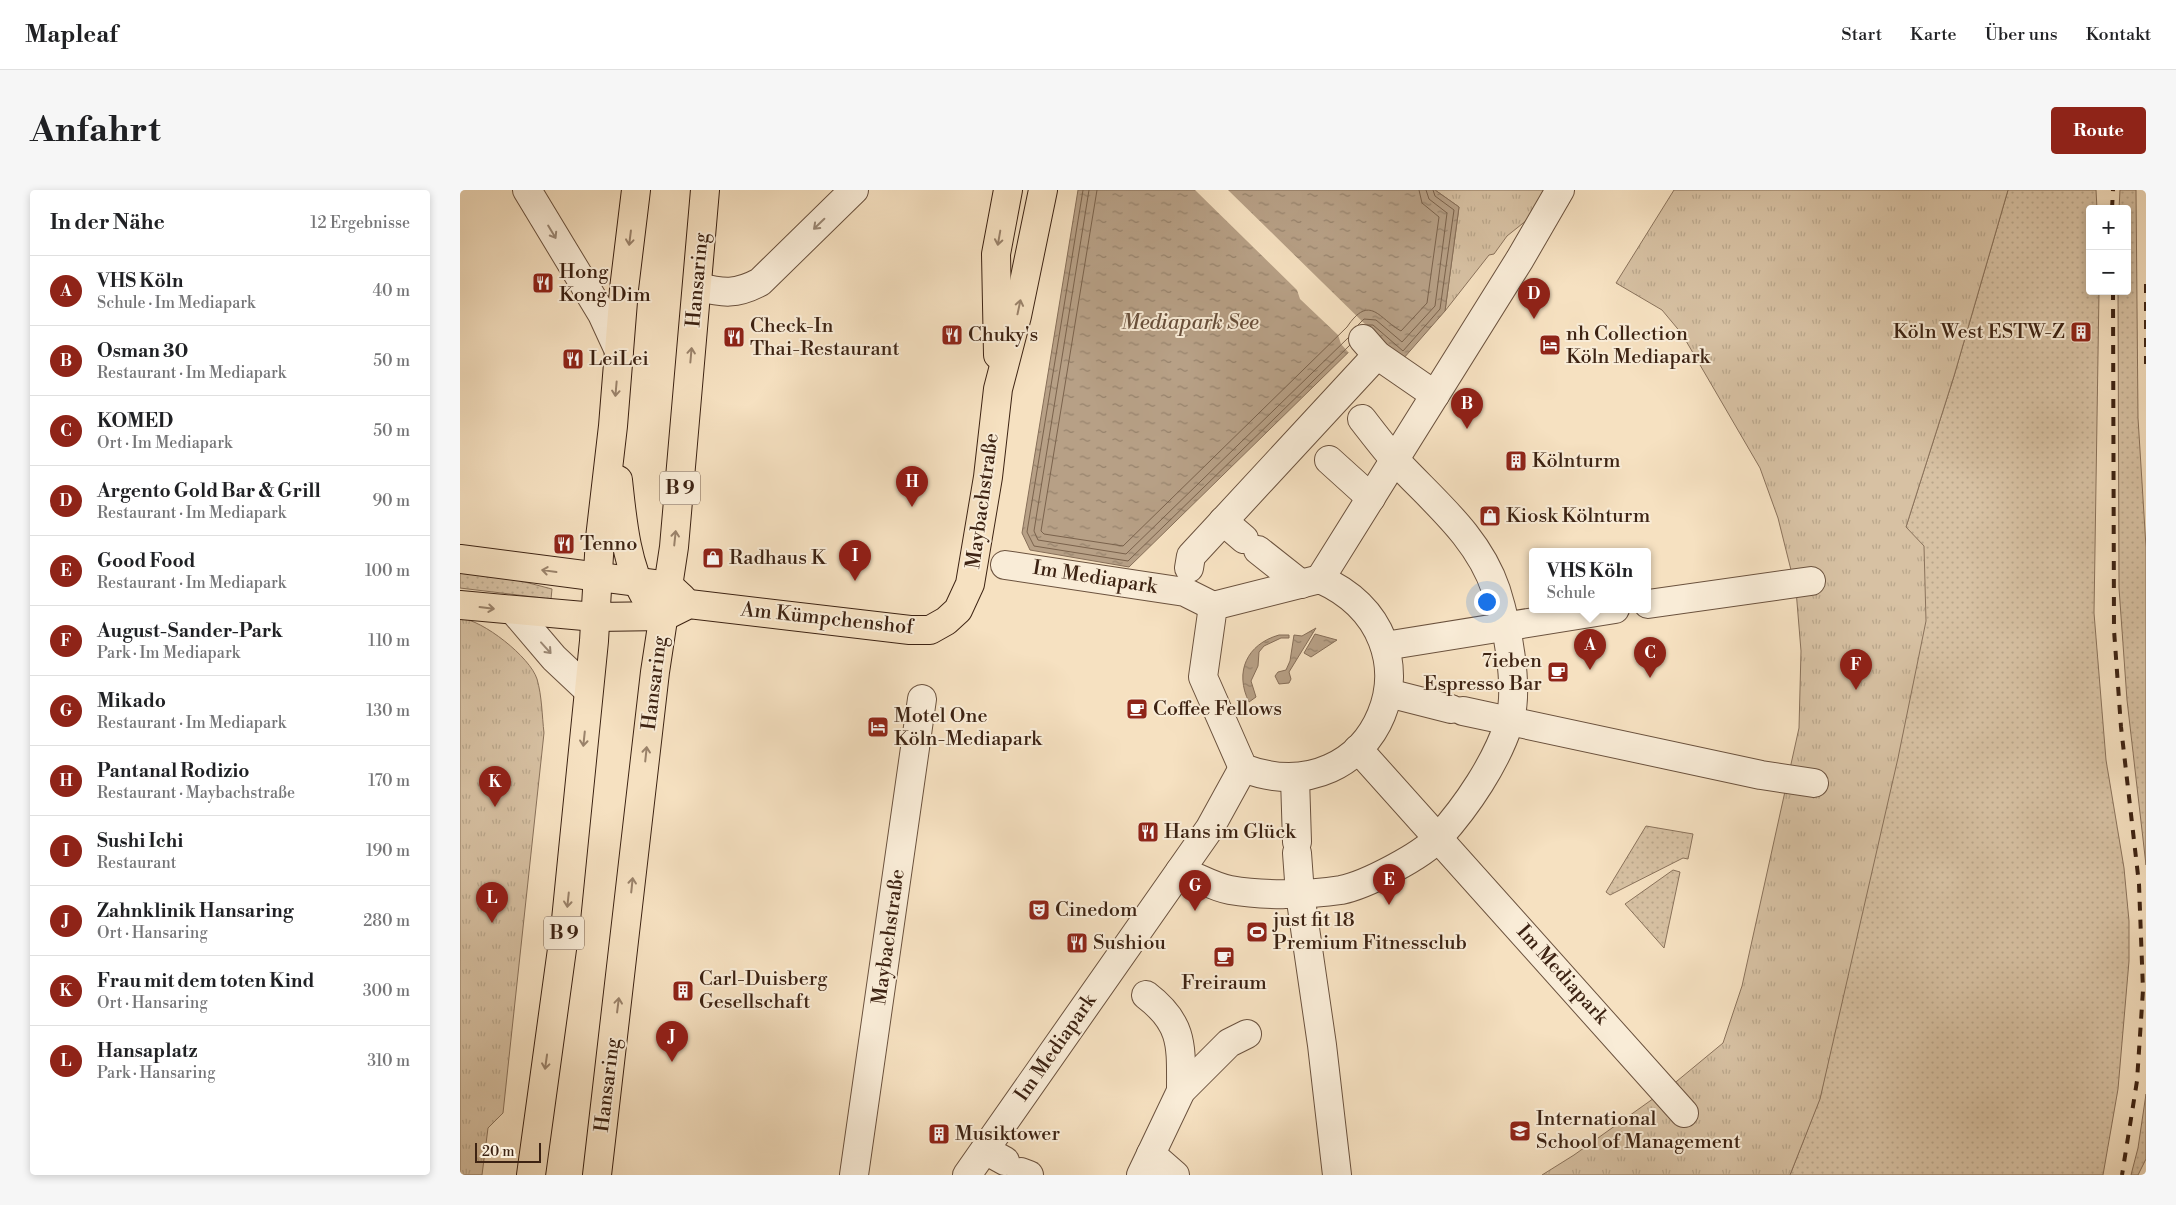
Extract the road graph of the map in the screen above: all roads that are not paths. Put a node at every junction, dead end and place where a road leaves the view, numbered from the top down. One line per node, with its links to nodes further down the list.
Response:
1 (527, 190): 9 (street, one-way to 9)
2 (636, 190): 9 (main road, B 9, one-way to 9)
3 (705, 190): 8 (main road, Hansaring / B 9)
4 (854, 190): 8 (street, one-way to 8)
5 (1008, 190): 10 (main road, Maybachstraße, one-way to 10)
6 (1043, 190): 10 (main road, Maybachstraße, one-way to 6)
7 (1560, 190): 11 (street)
8 (698, 287): 25 (main road, Hansaring / B 9, one-way to 8)
9 (619, 351): 13 (main road, B 9, one-way to 13)
10 (998, 389): 29 (main road, Maybachstraße)
11 (1435, 394): 12 (street); 15 (street)
12 (1349, 409): 14 (street); 15 (street)
13 (614, 426): 20 (main road, B 9); 24 (main road, B 9)
14 (1317, 447): 16 (street); 17 (street)
15 (1394, 460): 16 (street); 34 (street)
16 (1371, 498): 23 (street)
17 (1223, 521): 21 (street); 23 (street)
18 (460, 559): 20 (main road, one-way to 18)
19 (1005, 565): 21 (street, Im Mediapark)
20 (597, 578): 24 (main road); 32 (main road, B 9); 33 (main road)
21 (1187, 579): 28 (street, Im Mediapark)
22 (1811, 581): 26 (street)
23 (1310, 582): 28 (street); 35 (street)
24 (637, 583): 25 (main road); 33 (main road, B 9)
25 (669, 586): 33 (main road, Hansaring / B 9)
26 (1651, 604)
27 (460, 605): 30 (main road, Am Kümpchenshof, one-way to 30)
28 (1213, 606): 41 (street)
29 (958, 610): 33 (main road, Am Kümpchenshof)
30 (514, 611): 32 (main road, Am Kümpchenshof); 36 (street, one-way to 36)
31 (1588, 613): 34 (street)
32 (595, 618): 33 (main road, Am Kümpchenshof); 36 (main road, B 9)
33 (667, 618): 54 (main road, Hansaring / B 9, one-way to 33)
34 (1505, 625): 35 (street); 39 (street)
35 (1385, 646): 37 (street)
36 (588, 690): 53 (main road, B 9, one-way to 53)
37 (1388, 693): 39 (street); 40 (street)
38 (922, 699): 55 (street, Maybachstraße)
39 (1509, 722): 43 (street); 44 (street)
40 (1358, 749): 42 (street); 44 (street, Im Mediapark)
41 (1243, 768): 42 (street); 45 (street, Im Mediapark)
42 (1295, 778): 46 (street)
43 (1814, 783)
44 (1438, 838): 46 (street); 50 (street, Im Mediapark)
45 (1180, 871): 46 (street); 47 (street, Im Mediapark)
46 (1300, 894): 58 (street)
47 (1129, 983): 49 (street); 51 (street, Im Mediapark)
48 (1247, 1034): 49 (street)
49 (1181, 1090): 52 (street)
50 (1684, 1113)
51 (1010, 1164): 56 (street, Im Mediapark)
52 (1146, 1165): 57 (street)
53 (531, 1175)
54 (597, 1175)
55 (854, 1175)
56 (967, 1175)
57 (1175, 1175)
58 (1337, 1175)

